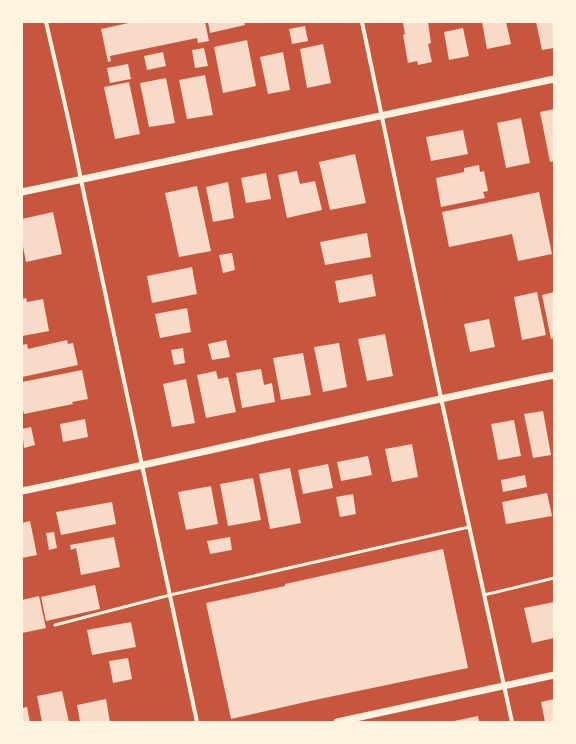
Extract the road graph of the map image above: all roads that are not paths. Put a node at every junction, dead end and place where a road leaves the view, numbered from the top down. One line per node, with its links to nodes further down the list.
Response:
1 (46, 22): 5 (street)
2 (362, 22): 4 (street)
3 (554, 79): 4 (street)
4 (382, 116): 5 (street); 8 (street)
5 (81, 180): 6 (street); 9 (street)
6 (22, 192)
7 (554, 375): 8 (street)
8 (441, 398): 9 (street); 11 (street)
9 (142, 466): 10 (street); 13 (street)
10 (22, 491)
11 (469, 527): 13 (lane); 14 (street)
12 (554, 578): 14 (lane)
13 (170, 595): 15 (lane); 18 (street)
14 (484, 595): 17 (street)
15 (55, 625)
16 (554, 675): 17 (street)
17 (504, 686): 19 (street); 20 (street)
18 (197, 722)
19 (337, 722)
20 (512, 722)

